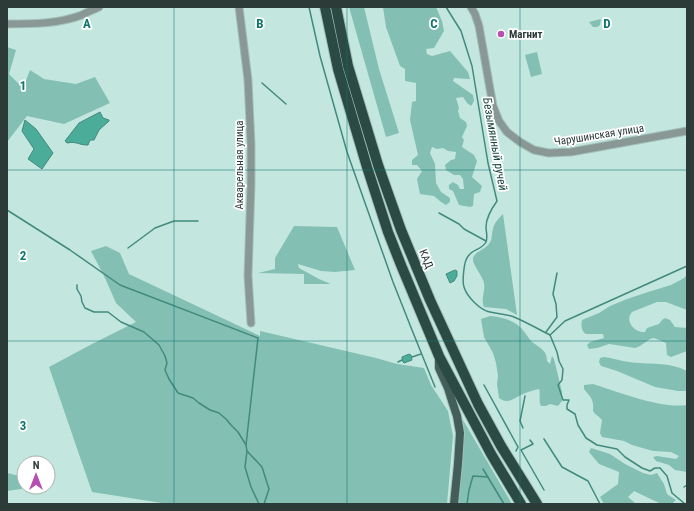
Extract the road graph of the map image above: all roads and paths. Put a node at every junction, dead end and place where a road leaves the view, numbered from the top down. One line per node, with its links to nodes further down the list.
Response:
1 (99, 7): 6 (street)
2 (239, 7): 8 (street, Акварельная улица)
3 (325, 7): 9 (highway)
4 (336, 7): 12 (highway, КАД)
5 (471, 7): 7 (street, Чарушинская улица)
6 (7, 24)
7 (687, 131)
8 (251, 323)
9 (439, 356): 10 (main road); 11 (highway)
10 (454, 504)
11 (521, 504)
12 (537, 504)

